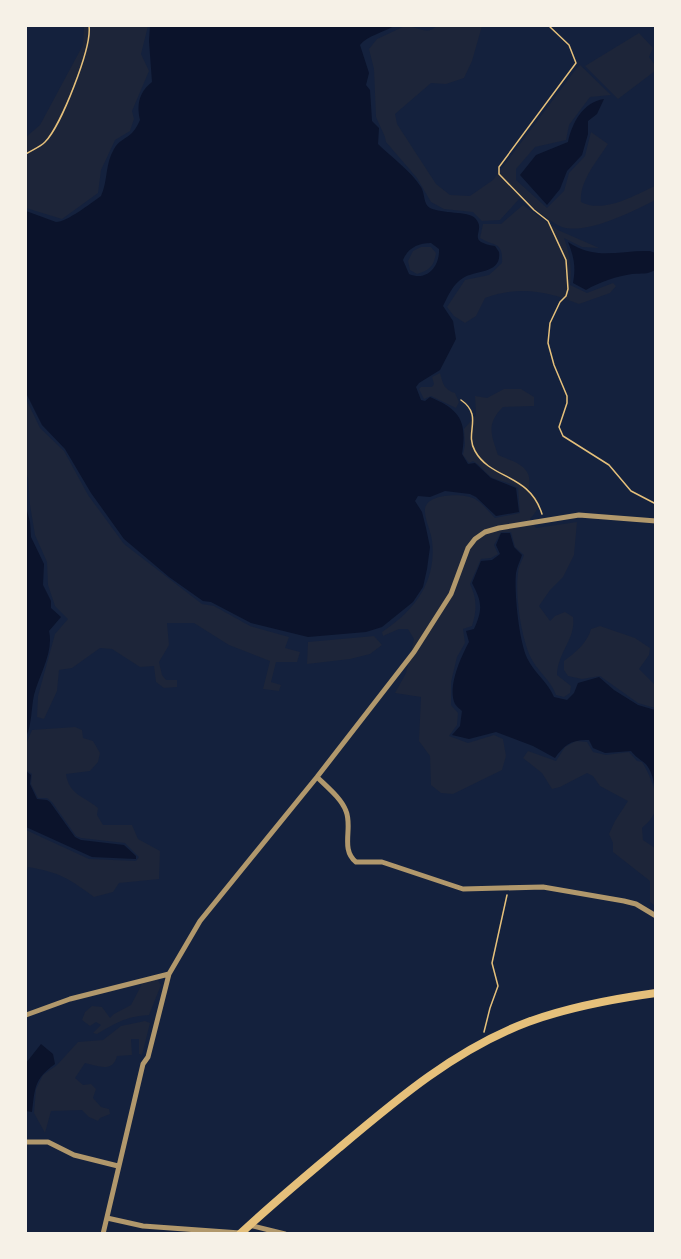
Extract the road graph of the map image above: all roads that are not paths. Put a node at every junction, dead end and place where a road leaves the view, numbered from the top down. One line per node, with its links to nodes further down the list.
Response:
1 (656, 521): 2 (street)
2 (317, 777): 3 (street); 4 (street)
3 (656, 916)
4 (169, 974): 6 (street); 8 (street)
5 (656, 993): 10 (main road)
6 (26, 1015)
7 (26, 1142): 8 (street)
8 (118, 1166): 9 (street)
9 (107, 1218): 11 (street); 12 (street)
10 (249, 1225): 12 (main road); 13 (street)
11 (103, 1233)
12 (240, 1233)
13 (285, 1233)

